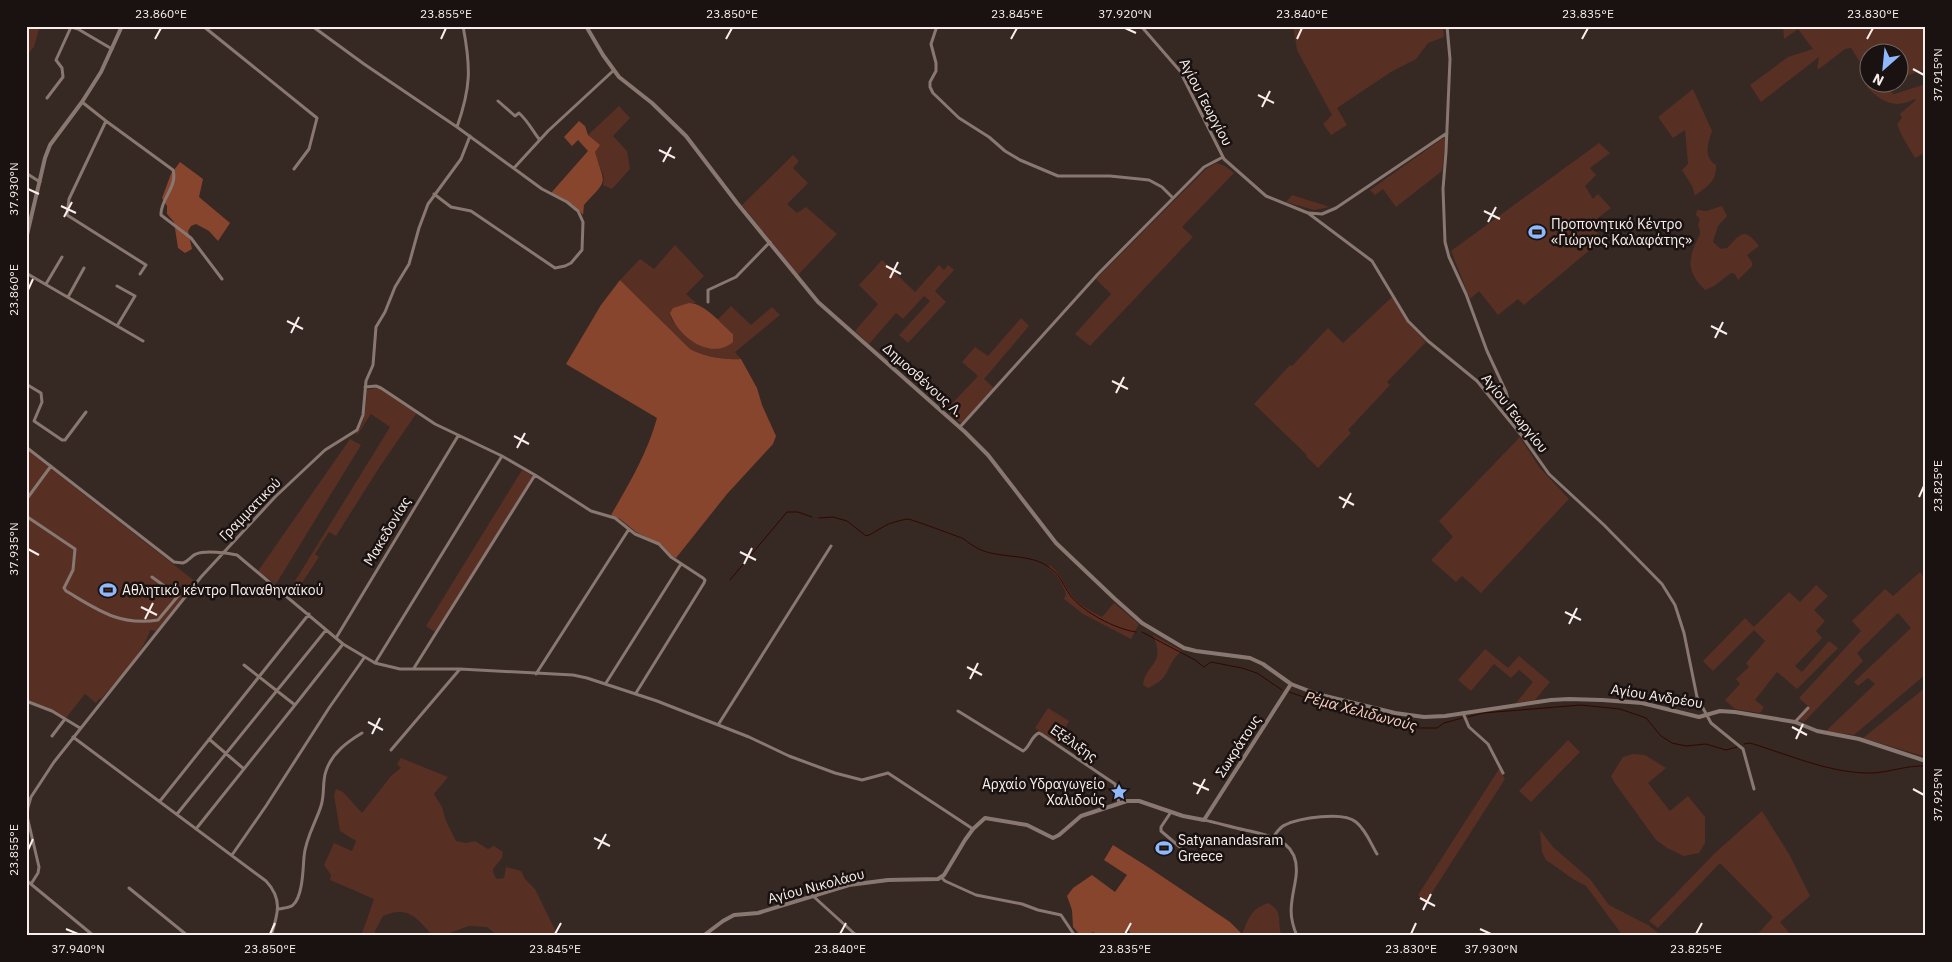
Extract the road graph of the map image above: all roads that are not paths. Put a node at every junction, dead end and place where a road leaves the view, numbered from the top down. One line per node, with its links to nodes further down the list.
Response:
1 (122, 26): 9 (street)
2 (203, 26): 21 (street)
3 (312, 26): 15 (street)
4 (462, 26): 15 (street)
5 (586, 26): 10 (street, Δημοσθένους Λ.)
6 (937, 26): 25 (street)
7 (1141, 26): 19 (street, Αγίου Γεωργίου)
8 (1448, 26): 16 (street)
9 (113, 49): 11 (street); 13 (street)
10 (614, 70): 18 (street); 28 (street, Δημοσθένους Λ.)
11 (47, 98)
12 (498, 101): 18 (street)
13 (82, 102): 14 (street); 23 (street)
14 (106, 121): 32 (street); 33 (street)
15 (457, 127): 17 (street)
16 (1447, 133): 26 (street); 43 (street)
17 (470, 136): 20 (street); 24 (street, Γραμματικού)
18 (540, 139): 20 (street)
19 (1223, 157): 25 (street); 26 (street, Αγίου Γεωργίου)
20 (514, 168): 24 (street)
21 (294, 169)
22 (26, 173): 23 (street)
23 (40, 182): 27 (street)
24 (434, 194): 41 (street, Γραμματικού)
25 (1173, 198): 44 (street)
26 (1308, 214): 43 (street, Αγίου Γεωργίου)
27 (26, 238)
28 (770, 242): 37 (street); 44 (street, Δημοσθένους Λ.)
29 (62, 257): 34 (street)
30 (84, 268): 36 (street)
31 (26, 273): 34 (street)
32 (140, 274)
33 (222, 279)
34 (46, 284): 36 (street)
35 (117, 286): 38 (street)
36 (68, 297): 38 (street)
37 (708, 302)
38 (117, 326): 39 (street)
39 (143, 341)
40 (26, 384): 42 (street)
41 (365, 387): 45 (street); 54 (street, Γραμματικού)
42 (86, 412)
43 (1509, 421): 77 (street, Αγίου Γεωργίου)
44 (960, 427): 69 (street, Δημοσθένους Λ.)
45 (458, 436): 47 (street); 59 (street, Μακεδονίας)
46 (26, 447): 48 (street)
47 (502, 456): 49 (street); 62 (street)
48 (52, 466): 50 (street); 54 (street)
49 (535, 475): 52 (street); 64 (street)
50 (26, 500)
51 (26, 516): 56 (street)
52 (629, 529): 55 (street); 66 (street)
53 (831, 546): 80 (street)
54 (224, 553): 57 (street); 81 (street, Γραμματικού)
55 (681, 564): 68 (street); 71 (street)
56 (152, 577)
57 (309, 614): 58 (street); 67 (street)
58 (326, 630): 59 (street); 70 (street)
59 (336, 638): 60 (street)
60 (343, 644): 61 (street); 73 (street)
61 (364, 658): 62 (street); 102 (street)
62 (375, 664): 64 (street)
63 (244, 665): 67 (street)
64 (414, 669): 65 (street)
65 (460, 670): 66 (street); 86 (street)
66 (536, 675): 68 (street)
67 (258, 676): 70 (street); 85 (street)
68 (606, 683): 71 (street)
69 (1291, 684): 76 (street, Αγίου Ανδρέου); 97 (street, Σωκράτους)
70 (276, 690): 73 (street); 87 (street)
71 (636, 693): 80 (street)
72 (26, 701): 78 (street)
73 (295, 705): 89 (street)
74 (1808, 708): 79 (street)
75 (958, 711): 94 (street, Εξέλιξης)
76 (1463, 712): 77 (street, Αγίου Ανδρέου); 90 (street)
77 (1707, 716): 79 (street, Αγίου Ανδρέου); 91 (street, Αγίου Γεωργίου)
78 (65, 719): 81 (street); 83 (street)
79 (1795, 722): 88 (street, Αγίου Ανδρέου)
80 (718, 725): 99 (street)
81 (80, 728): 84 (street, Γραμματικού)
82 (362, 733): 109 (street)
83 (52, 736)
84 (73, 737): 92 (street, Γραμματικού); 93 (street)
85 (208, 739): 87 (street); 93 (street)
86 (391, 750)
87 (226, 754): 89 (street); 96 (street)
88 (1926, 761)
89 (244, 769): 98 (street)
90 (1503, 773)
91 (1754, 789)
92 (28, 797): 106 (street, Γραμματικού)
93 (160, 801): 96 (street)
94 (1119, 803): 95 (street); 99 (street)
95 (1171, 812): 97 (street); 103 (street)
96 (177, 814): 98 (street)
97 (1204, 820): 100 (street)
98 (196, 829): 102 (street)
99 (973, 829): 104 (street)
100 (1274, 836): 101 (street); 116 (street)
101 (1377, 854)
102 (232, 855): 109 (street)
103 (1190, 862)
104 (941, 877): 108 (street, Αγίου Νικολάου); 115 (street)
105 (26, 880): 106 (street)
106 (31, 884): 110 (street)
107 (129, 888): 111 (street)
108 (813, 895): 113 (street, Αγίου Νικολάου); 114 (street)
109 (279, 909): 112 (street)
110 (94, 936)
111 (188, 936)
112 (271, 936)
113 (703, 936)
114 (857, 936)
115 (1075, 936)
116 (1297, 936)

